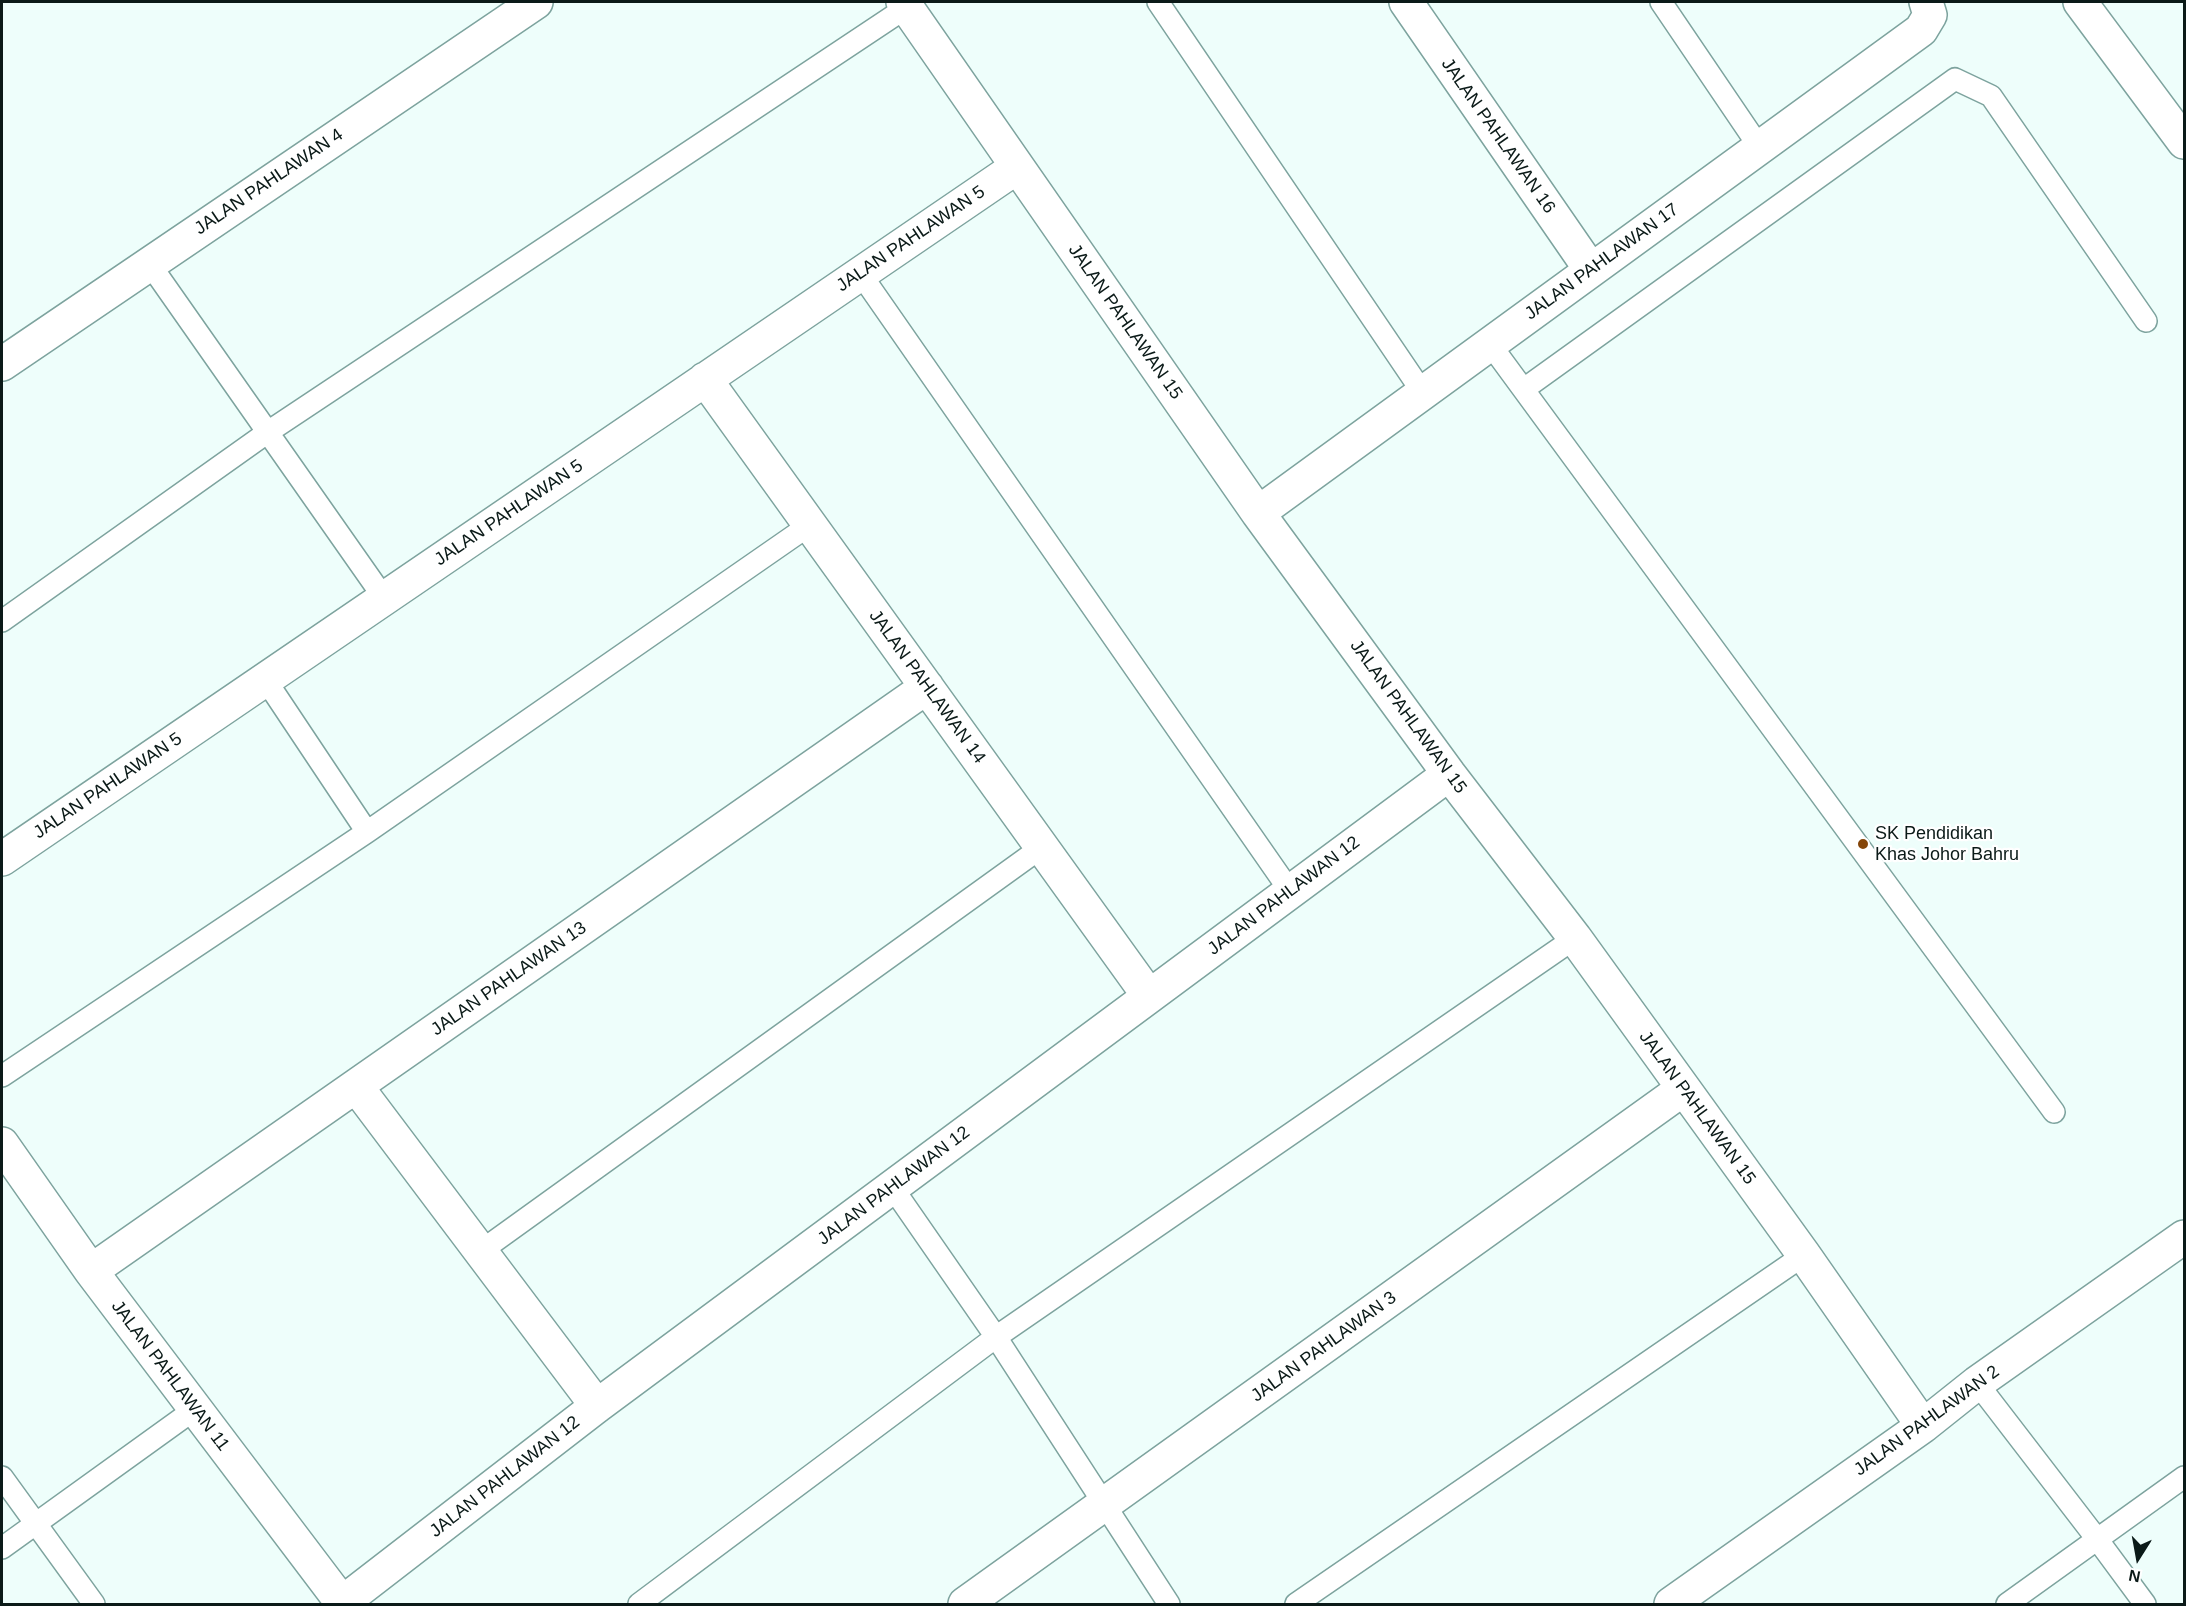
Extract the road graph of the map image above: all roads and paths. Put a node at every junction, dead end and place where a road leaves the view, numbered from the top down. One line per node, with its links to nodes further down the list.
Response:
1 (536, 2): 11 (street, JALAN PAHLAWAN 4)
2 (1158, 2): 19 (lane)
3 (1406, 2): 12 (street, JALAN PAHLAWAN 16)
4 (1661, 2): 9 (lane)
5 (1926, 2): 9 (street, JALAN PAHLAWAN 17)
6 (2080, 2): 8 (street)
7 (905, 4): 10 (street, JALAN PAHLAWAN 15); 20 (lane)
8 (2182, 135)
9 (1760, 148): 12 (street, JALAN PAHLAWAN 17)
10 (1017, 166): 13 (street, JALAN PAHLAWAN 5); 21 (street, JALAN PAHLAWAN 15)
11 (150, 263): 16 (street, JALAN PAHLAWAN 4); 20 (lane)
12 (1591, 270): 15 (street, JALAN PAHLAWAN 17)
13 (860, 273): 17 (street, JALAN PAHLAWAN 5); 31 (lane)
14 (2146, 321): 18 (lane)
15 (1490, 344): 18 (lane); 19 (street, JALAN PAHLAWAN 17)
16 (2, 364)
17 (705, 379): 22 (street, JALAN PAHLAWAN 14); 23 (street, JALAN PAHLAWAN 5)
18 (1524, 389): 37 (lane)
19 (1423, 393): 21 (street, JALAN PAHLAWAN 17)
20 (268, 432): 23 (lane); 24 (lane)
21 (1258, 513): 27 (street, JALAN PAHLAWAN 15)
22 (811, 524): 26 (street, JALAN PAHLAWAN 14); 28 (lane)
23 (384, 598): 25 (street, JALAN PAHLAWAN 5)
24 (2, 621)
25 (266, 679): 28 (lane); 30 (street, JALAN PAHLAWAN 5)
26 (927, 687): 29 (street, JALAN PAHLAWAN 14); 35 (street, JALAN PAHLAWAN 13)
27 (1449, 774): 31 (street, JALAN PAHLAWAN 12); 32 (street, JALAN PAHLAWAN 15)
28 (368, 832): 34 (lane)
29 (1042, 847): 33 (street, JALAN PAHLAWAN 14); 41 (lane)
30 (2, 859)
31 (1290, 891): 33 (street, JALAN PAHLAWAN 12)
32 (1575, 938): 36 (street, JALAN PAHLAWAN 15); 44 (lane)
33 (1149, 996): 39 (street, JALAN PAHLAWAN 12)
34 (2, 1076)
35 (356, 1086): 41 (street); 43 (street, JALAN PAHLAWAN 13)
36 (1683, 1089): 42 (street, JALAN PAHLAWAN 15); 51 (street, JALAN PAHLAWAN 3)
37 (2054, 1112)
38 (2, 1144): 43 (street, JALAN PAHLAWAN 11)
39 (892, 1187): 44 (lane); 46 (street, JALAN PAHLAWAN 12)
40 (2184, 1238): 45 (street, JALAN PAHLAWAN 2)
41 (481, 1251): 46 (street)
42 (1804, 1255): 48 (street, JALAN PAHLAWAN 15); 60 (lane)
43 (91, 1271): 47 (street, JALAN PAHLAWAN 11)
44 (996, 1336): 51 (lane); 57 (lane)
45 (1977, 1383): 48 (street, JALAN PAHLAWAN 2); 53 (lane)
46 (597, 1406): 55 (street, JALAN PAHLAWAN 12)
47 (195, 1409): 52 (lane); 55 (street, JALAN PAHLAWAN 11)
48 (1923, 1426): 61 (street, JALAN PAHLAWAN 2)
49 (2, 1477): 52 (lane)
50 (2184, 1477): 53 (lane)
51 (1103, 1504): 58 (street, JALAN PAHLAWAN 3); 59 (lane)
52 (36, 1524): 54 (lane); 56 (lane)
53 (2097, 1539): 62 (lane); 63 (lane)
54 (2, 1548)
55 (343, 1604)
56 (94, 1605)
57 (639, 1605)
58 (965, 1605)
59 (1169, 1605)
60 (1296, 1605)
61 (1671, 1605)
62 (2007, 1605)
63 (2145, 1605)

